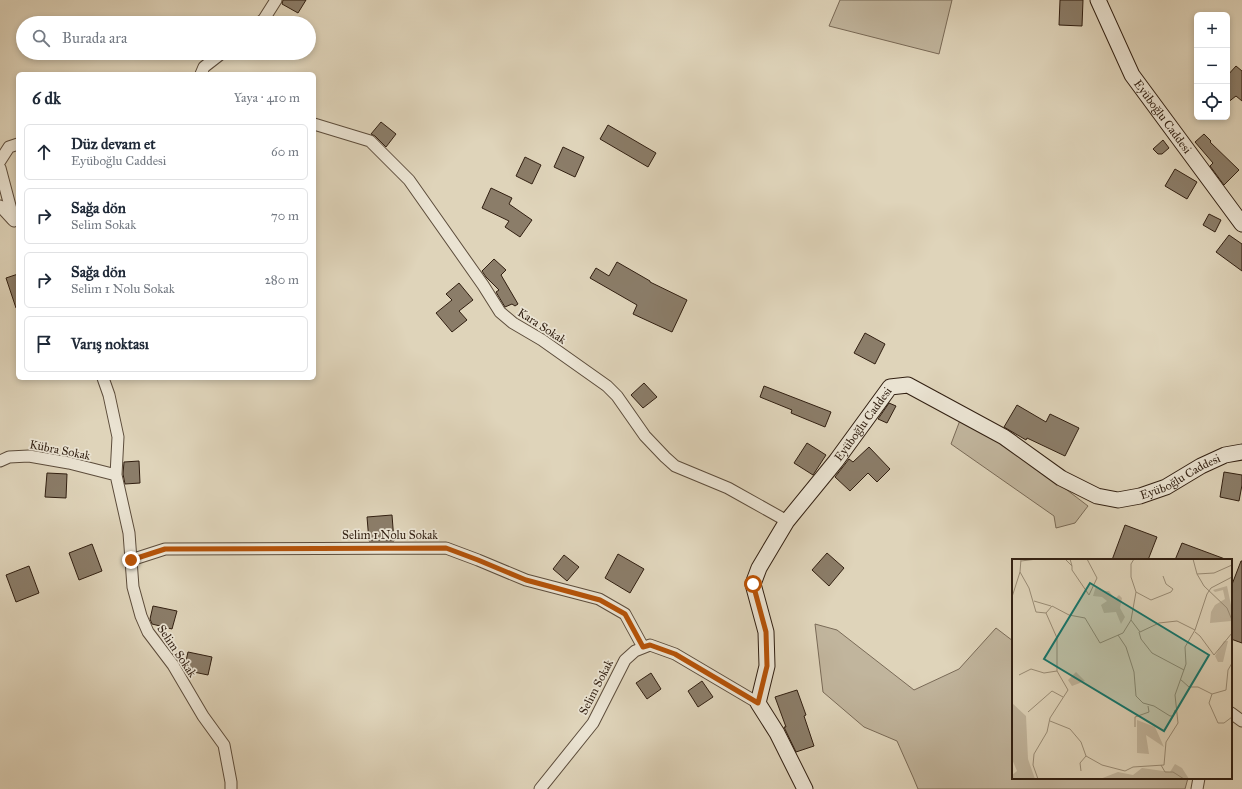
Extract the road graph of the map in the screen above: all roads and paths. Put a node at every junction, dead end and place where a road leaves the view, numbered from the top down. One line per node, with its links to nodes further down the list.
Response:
1 (276, 0): 3 (street)
2 (1098, 0): 12 (street, Eyüboğlu Caddesi)
3 (266, 16)
4 (213, 60): 5 (street)
5 (201, 72)
6 (316, 125): 17 (street, Kara Sokak)
7 (16, 145): 8 (street)
8 (0, 161)
9 (0, 168): 11 (street)
10 (0, 206): 11 (street)
11 (16, 223)
12 (1242, 224)
13 (104, 380): 16 (street, Selim Sokak)
14 (1242, 452): 17 (street, Eyüboğlu Caddesi)
15 (0, 461): 16 (street, Kübra Sokak)
16 (116, 475): 18 (street, Selim Sokak)
17 (787, 521): 20 (street, Eyüboğlu Caddesi)
18 (131, 560): 19 (street, Selim 1 Nolu Sokak); 24 (street, Selim Sokak)
19 (643, 647): 20 (street); 25 (street, Selim Sokak)
20 (758, 703): 26 (street)
21 (1232, 714): 22 (street)
22 (1242, 721)
23 (1199, 779): 27 (street)
24 (231, 789)
25 (540, 789)
26 (805, 789)
27 (1197, 789)

